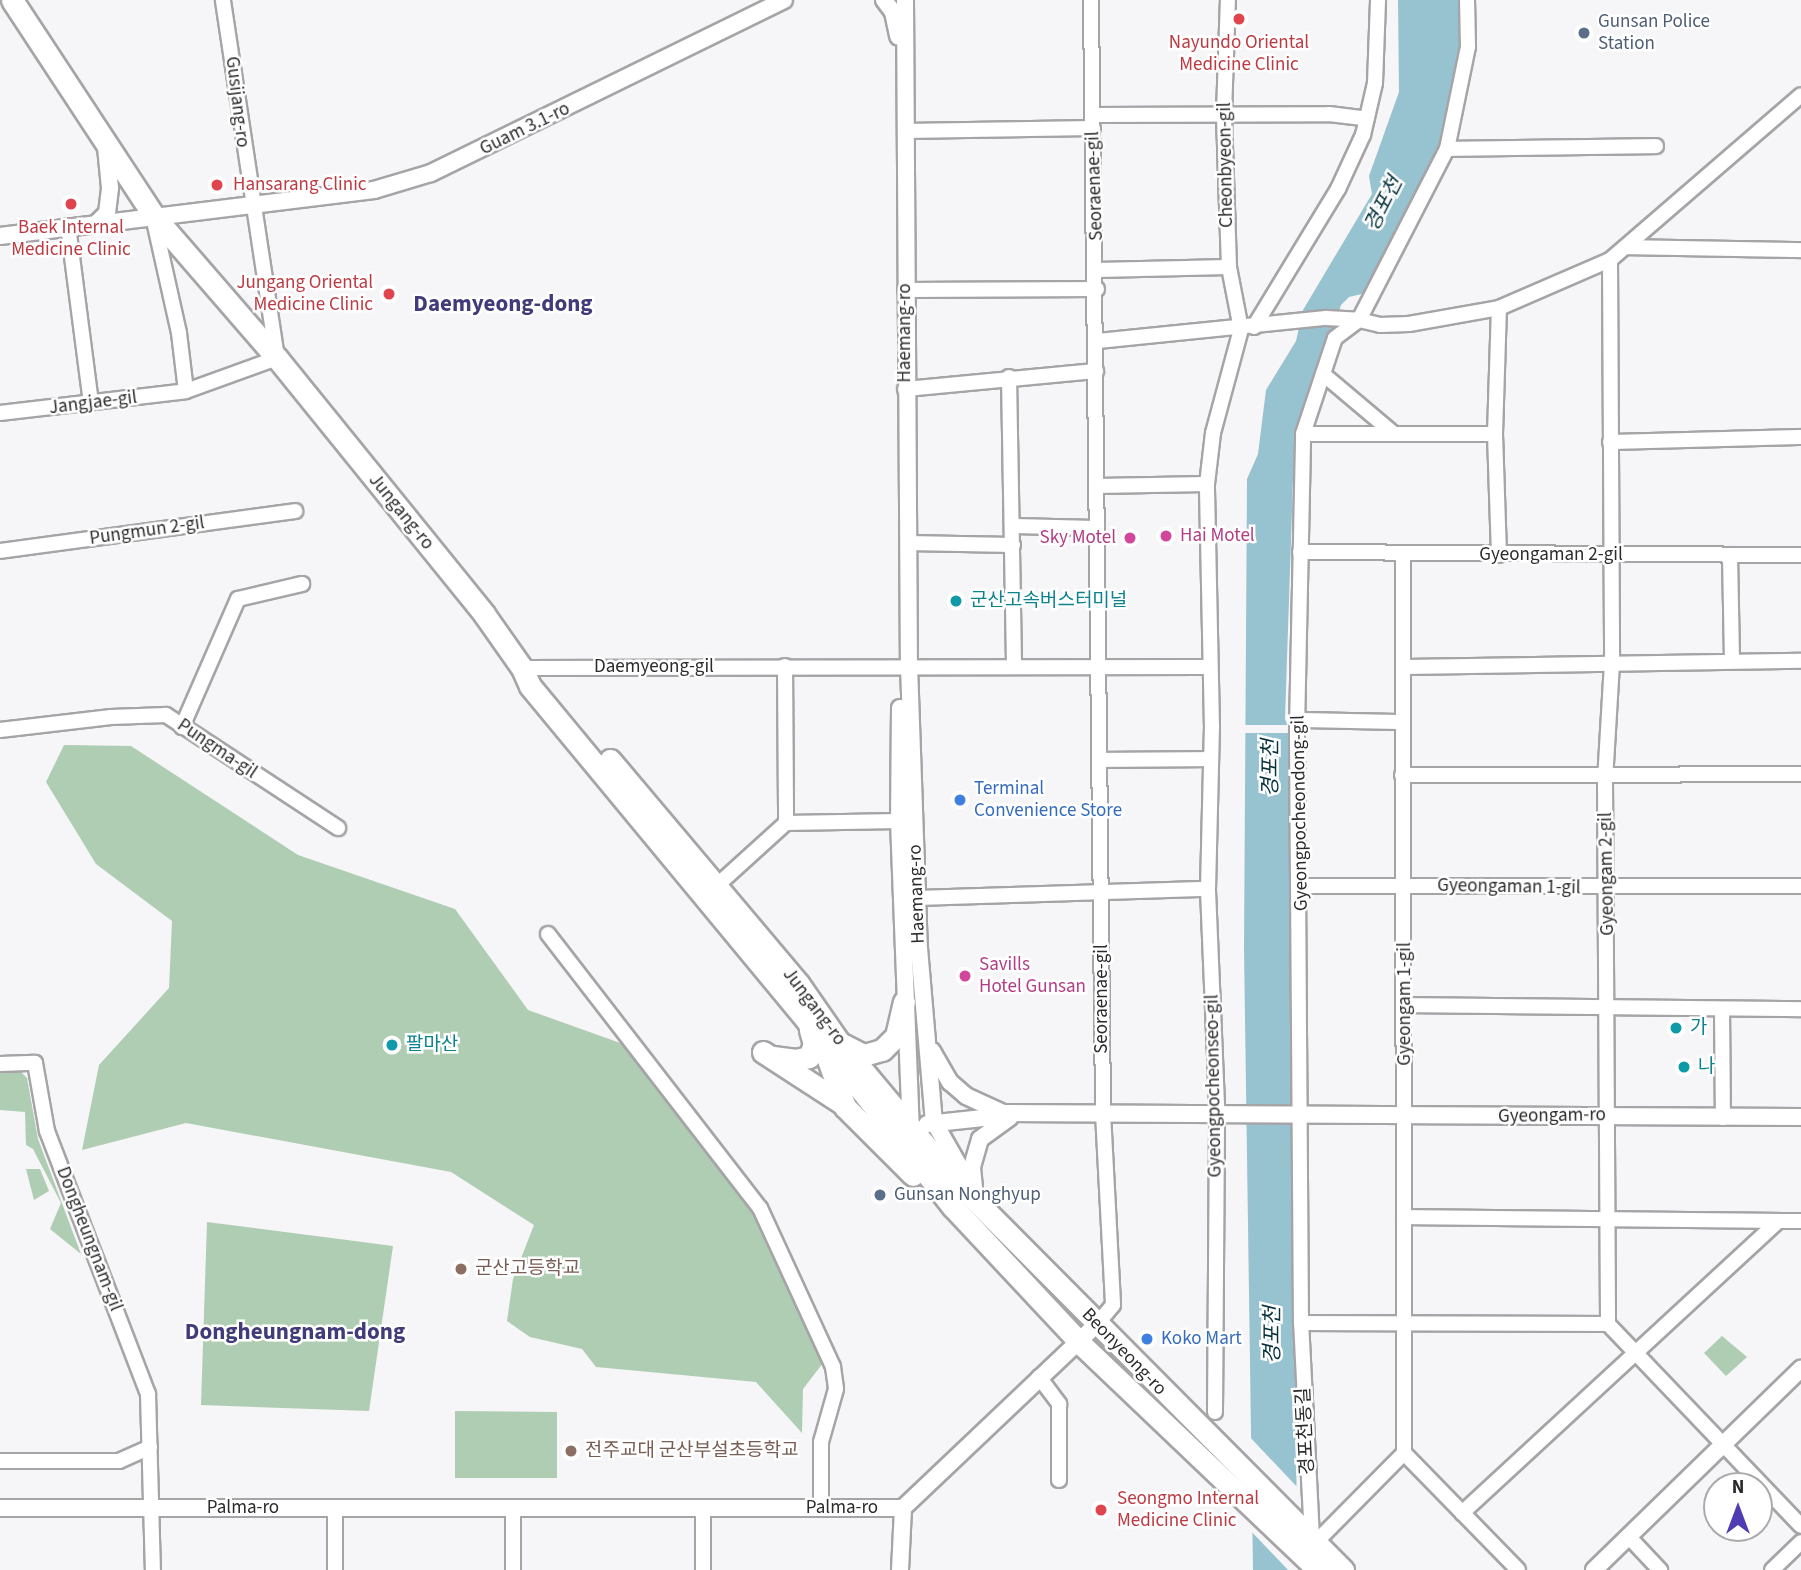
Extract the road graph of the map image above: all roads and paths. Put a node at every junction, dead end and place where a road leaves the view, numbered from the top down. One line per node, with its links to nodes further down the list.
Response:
1 (12, 0): 16 (main road, Jungang-ro)
2 (223, 0): 19 (street, Gusijang-ro)
3 (784, 0): 19 (street, Guam 3.1-ro)
4 (884, 0): 10 (street)
5 (905, 0): 10 (street, Haemang-ro)
6 (1091, 0): 14 (street, Seoraenae-gil)
7 (1228, 0): 12 (street, Cheonbyeon-gil)
8 (1378, 0): 13 (street)
9 (1466, 0): 18 (street, Gyeongpocheondong-gil)
10 (904, 62): 15 (street, Haemang-ro)
11 (1801, 95): 24 (street)
12 (1224, 113): 13 (street); 14 (street); 27 (street, Cheonbyeon-gil)
13 (1367, 119): 35 (street)
14 (1092, 121): 15 (street); 28 (street, Seoraenae-gil)
15 (905, 131): 30 (street, Haemang-ro)
16 (105, 141): 20 (main road, Jungang-ro); 21 (street)
17 (1657, 146): 18 (street)
18 (1447, 149): 31 (street, Gyeongpocheondong-gil)
19 (250, 204): 20 (street, Guam 3.1-ro); 37 (street, Jungang-ro)
20 (153, 215): 21 (street, Guam 3.1-ro); 37 (main road, Jungang-ro); 42 (street, Jungang-ro)
21 (98, 222): 22 (street, Guam 3.1-ro)
22 (68, 226): 23 (street, Guam 3.1-ro); 43 (street)
23 (0, 236)
24 (1627, 247): 25 (street); 26 (street)
25 (1801, 250)
26 (1610, 260): 32 (street); 49 (street, Gyeongam 2-gil)
27 (1229, 267): 28 (street); 35 (street, Cheonbyeon-gil)
28 (1097, 270): 29 (street, Seoraenae-gil)
29 (1097, 289): 30 (street); 36 (street, Seoraenae-gil)
30 (905, 290): 41 (street, Haemang-ro)
31 (1373, 292): 33 (street, Gyeongpocheondong-gil); 34 (street)
32 (1499, 307): 34 (street); 47 (street)
33 (1359, 320): 34 (street); 35 (street); 39 (street, Gyeongpocheondong-gil)
34 (1380, 325)
35 (1247, 328): 36 (street); 50 (street, Gyeongpocheonseo-gil)
36 (1098, 341): 38 (street, Seoraenae-gil)
37 (277, 358): 42 (street, Jangjae-gil); 74 (main road, Jungang-ro)
38 (1096, 371): 40 (street); 51 (street, Seoraenae-gil)
39 (1323, 374): 45 (street); 46 (street, Gyeongpocheondong-gil)
40 (1009, 377): 41 (street); 53 (street)
41 (905, 389): 55 (street, Haemang-ro)
42 (186, 391): 43 (street, Jangjae-gil)
43 (91, 403): 44 (street, Jangjae-gil)
44 (0, 414)
45 (1393, 433): 46 (street); 47 (street)
46 (1303, 434): 58 (street, Gyeongpocheondong-gil)
47 (1495, 434): 60 (street)
48 (1801, 437): 49 (street)
49 (1610, 442): 63 (street, Gyeongam 2-gil)
50 (1207, 484): 51 (street); 72 (street, Gyeongpocheonseo-gil)
51 (1097, 486): 54 (street, Seoraenae-gil)
52 (295, 511): 57 (street, Pungmun 2-gil)
53 (1014, 526): 54 (street); 56 (street)
54 (1096, 528): 71 (street, Seoraenae-gil)
55 (908, 543): 56 (street); 69 (street, Haemang-ro)
56 (1013, 545): 70 (street)
57 (0, 551)
58 (1300, 552): 59 (street, Gyeongaman 2-gil); 75 (street, Gyeongpocheondong-gil)
59 (1403, 555): 60 (street, Gyeongaman 2-gil); 73 (street, Gyeongam 1-gil)
60 (1499, 555): 63 (street, Gyeongaman 2-gil)
61 (1730, 555): 62 (street, Gyeongaman 2-gil); 63 (street, Gyeongaman 2-gil); 65 (street)
62 (1801, 555)
63 (1611, 556): 67 (street, Gyeongam 2-gil)
64 (302, 584): 77 (street)
65 (1732, 661): 66 (street); 67 (street)
66 (1801, 661)
67 (1612, 663): 73 (street); 81 (street, Gyeongam 2-gil)
68 (785, 666): 69 (street, Daemyeong-gil); 74 (street, Daemyeong-gil); 85 (street)
69 (909, 666): 70 (street); 84 (street, Haemang-ro); 94 (street, Haemang-ro)
70 (1014, 667): 71 (street)
71 (1098, 667): 72 (street); 80 (street, Seoraenae-gil)
72 (1208, 667): 79 (street, Gyeongpocheonseo-gil)
73 (1405, 667): 76 (street, Gyeongam 1-gil)
74 (523, 668): 93 (main road, Jungang-ro)
75 (1298, 720): 76 (street); 87 (street, Gyeongpocheondong-gil)
76 (1403, 722): 83 (street, Gyeongam 1-gil)
77 (182, 727): 78 (street, Pungma-gil); 86 (street, Pungma-gil)
78 (0, 730)
79 (1211, 759): 80 (street); 91 (street, Gyeongpocheonseo-gil)
80 (1101, 760): 92 (street, Seoraenae-gil)
81 (1606, 774): 82 (street); 83 (street); 90 (street, Gyeongam 2-gil)
82 (1801, 774)
83 (1402, 775): 88 (street, Gyeongam 1-gil)
84 (899, 821): 85 (street, Haemang-ro); 96 (street, Haemang-ro)
85 (786, 823): 93 (street)
86 (338, 828)
87 (1301, 886): 88 (street, Gyeongaman 1-gil); 111 (street, Gyeongpocheondong-gil)
88 (1404, 886): 90 (street, Gyeongaman 1-gil); 97 (street, Gyeongam 1-gil)
89 (1801, 886): 90 (street, Gyeongaman 1-gil)
90 (1608, 888): 98 (street, Gyeongam 2-gil)
91 (1209, 889): 92 (street); 106 (street, Gyeongpocheonseo-gil)
92 (1102, 891): 94 (street); 107 (street, Seoraenae-gil)
93 (711, 892): 101 (main road, Jungang-ro); 103 (main road, Jungang-ro)
94 (917, 898): 102 (street, Haemang-ro)
95 (548, 934): 141 (street)
96 (904, 1002): 103 (main road); 115 (street, Haemang-ro)
97 (1406, 1005): 98 (street); 112 (street, Gyeongam 1-gil)
98 (1609, 1007): 99 (street); 109 (street, Gyeongam 2-gil)
99 (1722, 1009): 100 (street); 113 (street)
100 (1801, 1009)
101 (807, 1021): 103 (main road, Jungang-ro); 105 (main road)
102 (926, 1035): 108 (street); 114 (street, Haemang-ro)
103 (832, 1045): 105 (main road); 115 (main road, Jungang-ro)
104 (0, 1064): 132 (street, Dongheungnam-gil)
105 (845, 1107): 117 (main road)
106 (1217, 1111): 107 (street); 111 (street, Gyeongam-ro); 130 (street, Gyeongpocheonseo-gil)
107 (1103, 1113): 108 (street); 124 (street, Seoraenae-gil)
108 (1018, 1114): 114 (street); 116 (street)
109 (1609, 1115): 112 (street, Gyeongam-ro); 113 (street, Gyeongam-ro); 119 (street, Gyeongam 2-gil)
110 (1801, 1117): 113 (street, Gyeongam-ro)
111 (1303, 1118): 112 (street, Gyeongam-ro); 123 (street, Gyeongpocheondong-gil)
112 (1406, 1118): 118 (street, Gyeongam 1-gil)
113 (1723, 1118)
114 (934, 1122): 115 (street); 116 (street)
115 (905, 1135): 116 (main road, Beonyeong-ro); 117 (main road, Beonyeong-ro)
116 (978, 1201): 124 (main road, Beonyeong-ro)
117 (953, 1207): 126 (main road, Beonyeong-ro)
118 (1404, 1217): 119 (street); 122 (street, Gyeongam 1-gil)
119 (1609, 1219): 120 (street); 125 (street, Gyeongam 2-gil)
120 (1778, 1221): 121 (street); 127 (street)
121 (1801, 1221)
122 (1402, 1320): 123 (street); 125 (street); 133 (street, Gyeongam 1-gil)
123 (1301, 1323): 147 (street, 경포천동길)
124 (1097, 1324): 126 (street, Palma-ro); 147 (main road, Beonyeong-ro)
125 (1608, 1324): 127 (street)
126 (1079, 1342): 129 (street, Palma-ro); 147 (main road, Beonyeong-ro)
127 (1634, 1352): 131 (street); 143 (street)
128 (1801, 1369): 131 (street)
129 (1039, 1377): 135 (street); 142 (street, Palma-ro)
130 (1215, 1412)
131 (1720, 1444): 144 (street); 145 (street)
132 (149, 1447): 134 (street); 137 (street, Dongheungnam-gil)
133 (1404, 1453): 143 (street); 147 (street)
134 (0, 1461)
135 (1059, 1480)
136 (0, 1508): 137 (street, Palma-ro)
137 (151, 1508): 138 (street, Palma-ro); 148 (street)
138 (335, 1508): 139 (street, Palma-ro); 149 (street)
139 (513, 1508): 140 (street, Palma-ro); 150 (street)
140 (703, 1508): 141 (street, Palma-ro); 151 (street)
141 (821, 1508): 142 (street, Palma-ro)
142 (903, 1508): 152 (street)
143 (1462, 1513): 154 (street)
144 (1801, 1526)
145 (1628, 1536): 155 (street); 156 (street)
146 (1801, 1542): 157 (street)
147 (1311, 1547): 153 (main road, Beonyeong-ro)
148 (153, 1570)
149 (335, 1570)
150 (513, 1570)
151 (703, 1570)
152 (900, 1570)
153 (1343, 1570)
154 (1518, 1570)
155 (1594, 1570)
156 (1660, 1570)
157 (1772, 1570)

